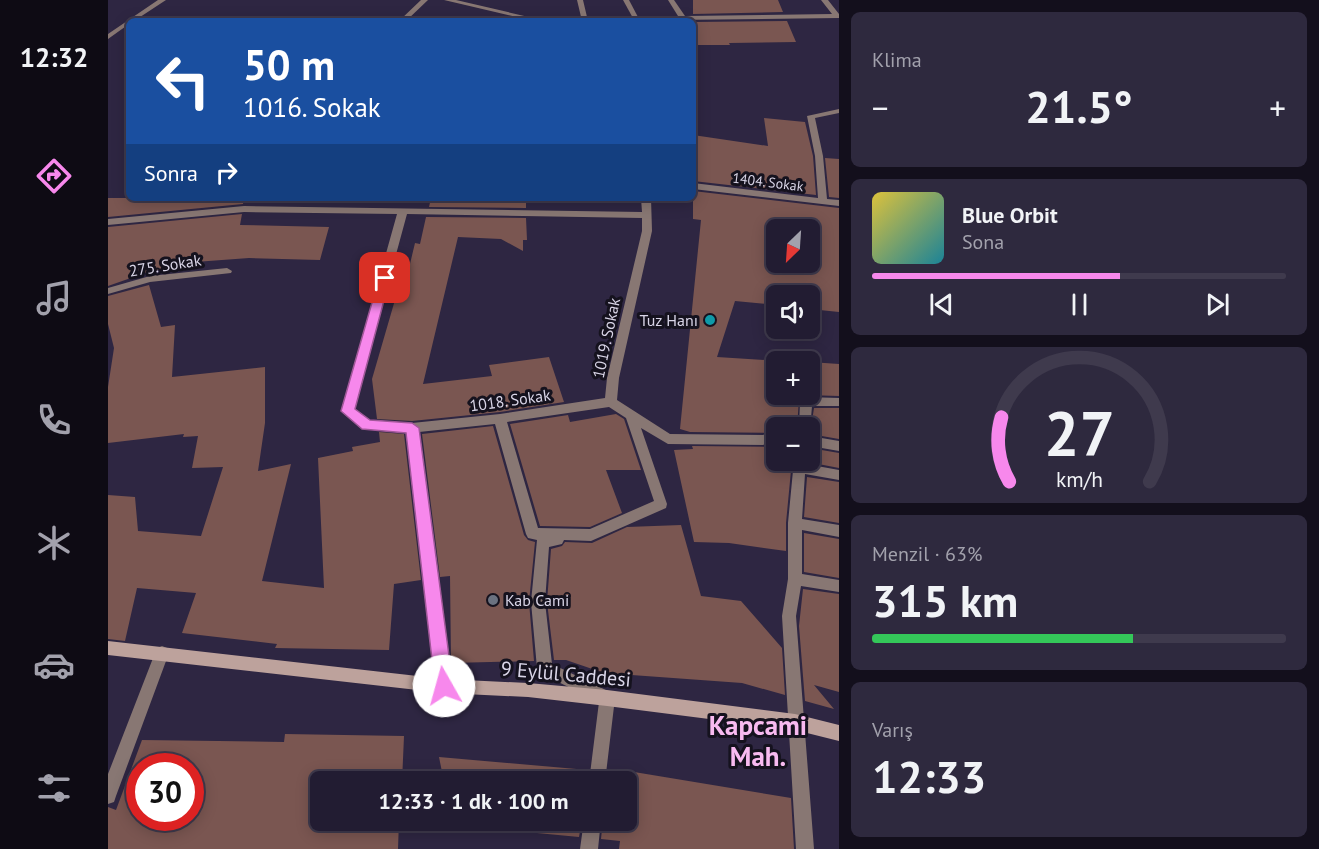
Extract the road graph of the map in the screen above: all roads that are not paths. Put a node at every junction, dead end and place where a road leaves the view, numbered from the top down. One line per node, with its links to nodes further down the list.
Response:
1 (164, 0): 10 (street)
2 (425, 0): 11 (street)
3 (447, 0): 8 (street)
4 (580, 0): 13 (street)
5 (626, 0): 14 (street)
6 (671, 0): 15 (street)
7 (824, 0): 9 (street)
8 (467, 2): 12 (street)
9 (838, 16): 15 (street)
10 (134, 18)
11 (405, 18)
12 (531, 18)
13 (584, 18)
14 (635, 18)
15 (683, 18)
16 (126, 23): 17 (street)
17 (108, 37)
18 (839, 111): 22 (street)
19 (696, 186): 22 (street, 1404. Sokak)
20 (249, 201): 24 (street)
21 (646, 201): 26 (street, 1019. Sokak)
22 (823, 202): 23 (street, 1404. Sokak)
23 (839, 204)
24 (244, 209): 25 (street); 27 (street)
25 (403, 211): 26 (street); 35 (street, 1018. Sokak)
26 (645, 215): 30 (street, 1019. Sokak)
27 (108, 222)
28 (227, 271): 29 (street, 275. Sokak)
29 (108, 291)
30 (611, 402): 32 (street, 1019. Sokak); 34 (street, 1018. Sokak)
31 (839, 402): 33 (street)
32 (631, 415): 36 (street, 1019. Sokak); 44 (street)
33 (806, 417)
34 (500, 419): 35 (street, 1018. Sokak); 44 (street)
35 (412, 428): 49 (street)
36 (766, 440)
37 (820, 443): 38 (street)
38 (839, 446)
39 (820, 470): 41 (street)
40 (799, 471): 42 (street)
41 (839, 475)
42 (795, 523): 43 (street); 45 (street)
43 (839, 531)
44 (591, 535): 50 (street)
45 (795, 579): 46 (street); 51 (street)
46 (839, 586)
47 (108, 648): 48 (main road, 9 Eylül Caddesi)
48 (162, 653): 49 (main road, 9 Eylül Caddesi); 54 (street)
49 (444, 686): 50 (main road, 9 Eylül Caddesi)
50 (607, 698): 51 (main road, 9 Eylül Caddesi); 53 (street)
51 (795, 722): 52 (main road, 9 Eylül Caddesi); 57 (street)
52 (839, 733)
53 (598, 771)
54 (108, 796)
55 (592, 831): 56 (street)
56 (590, 849)
57 (805, 849)

